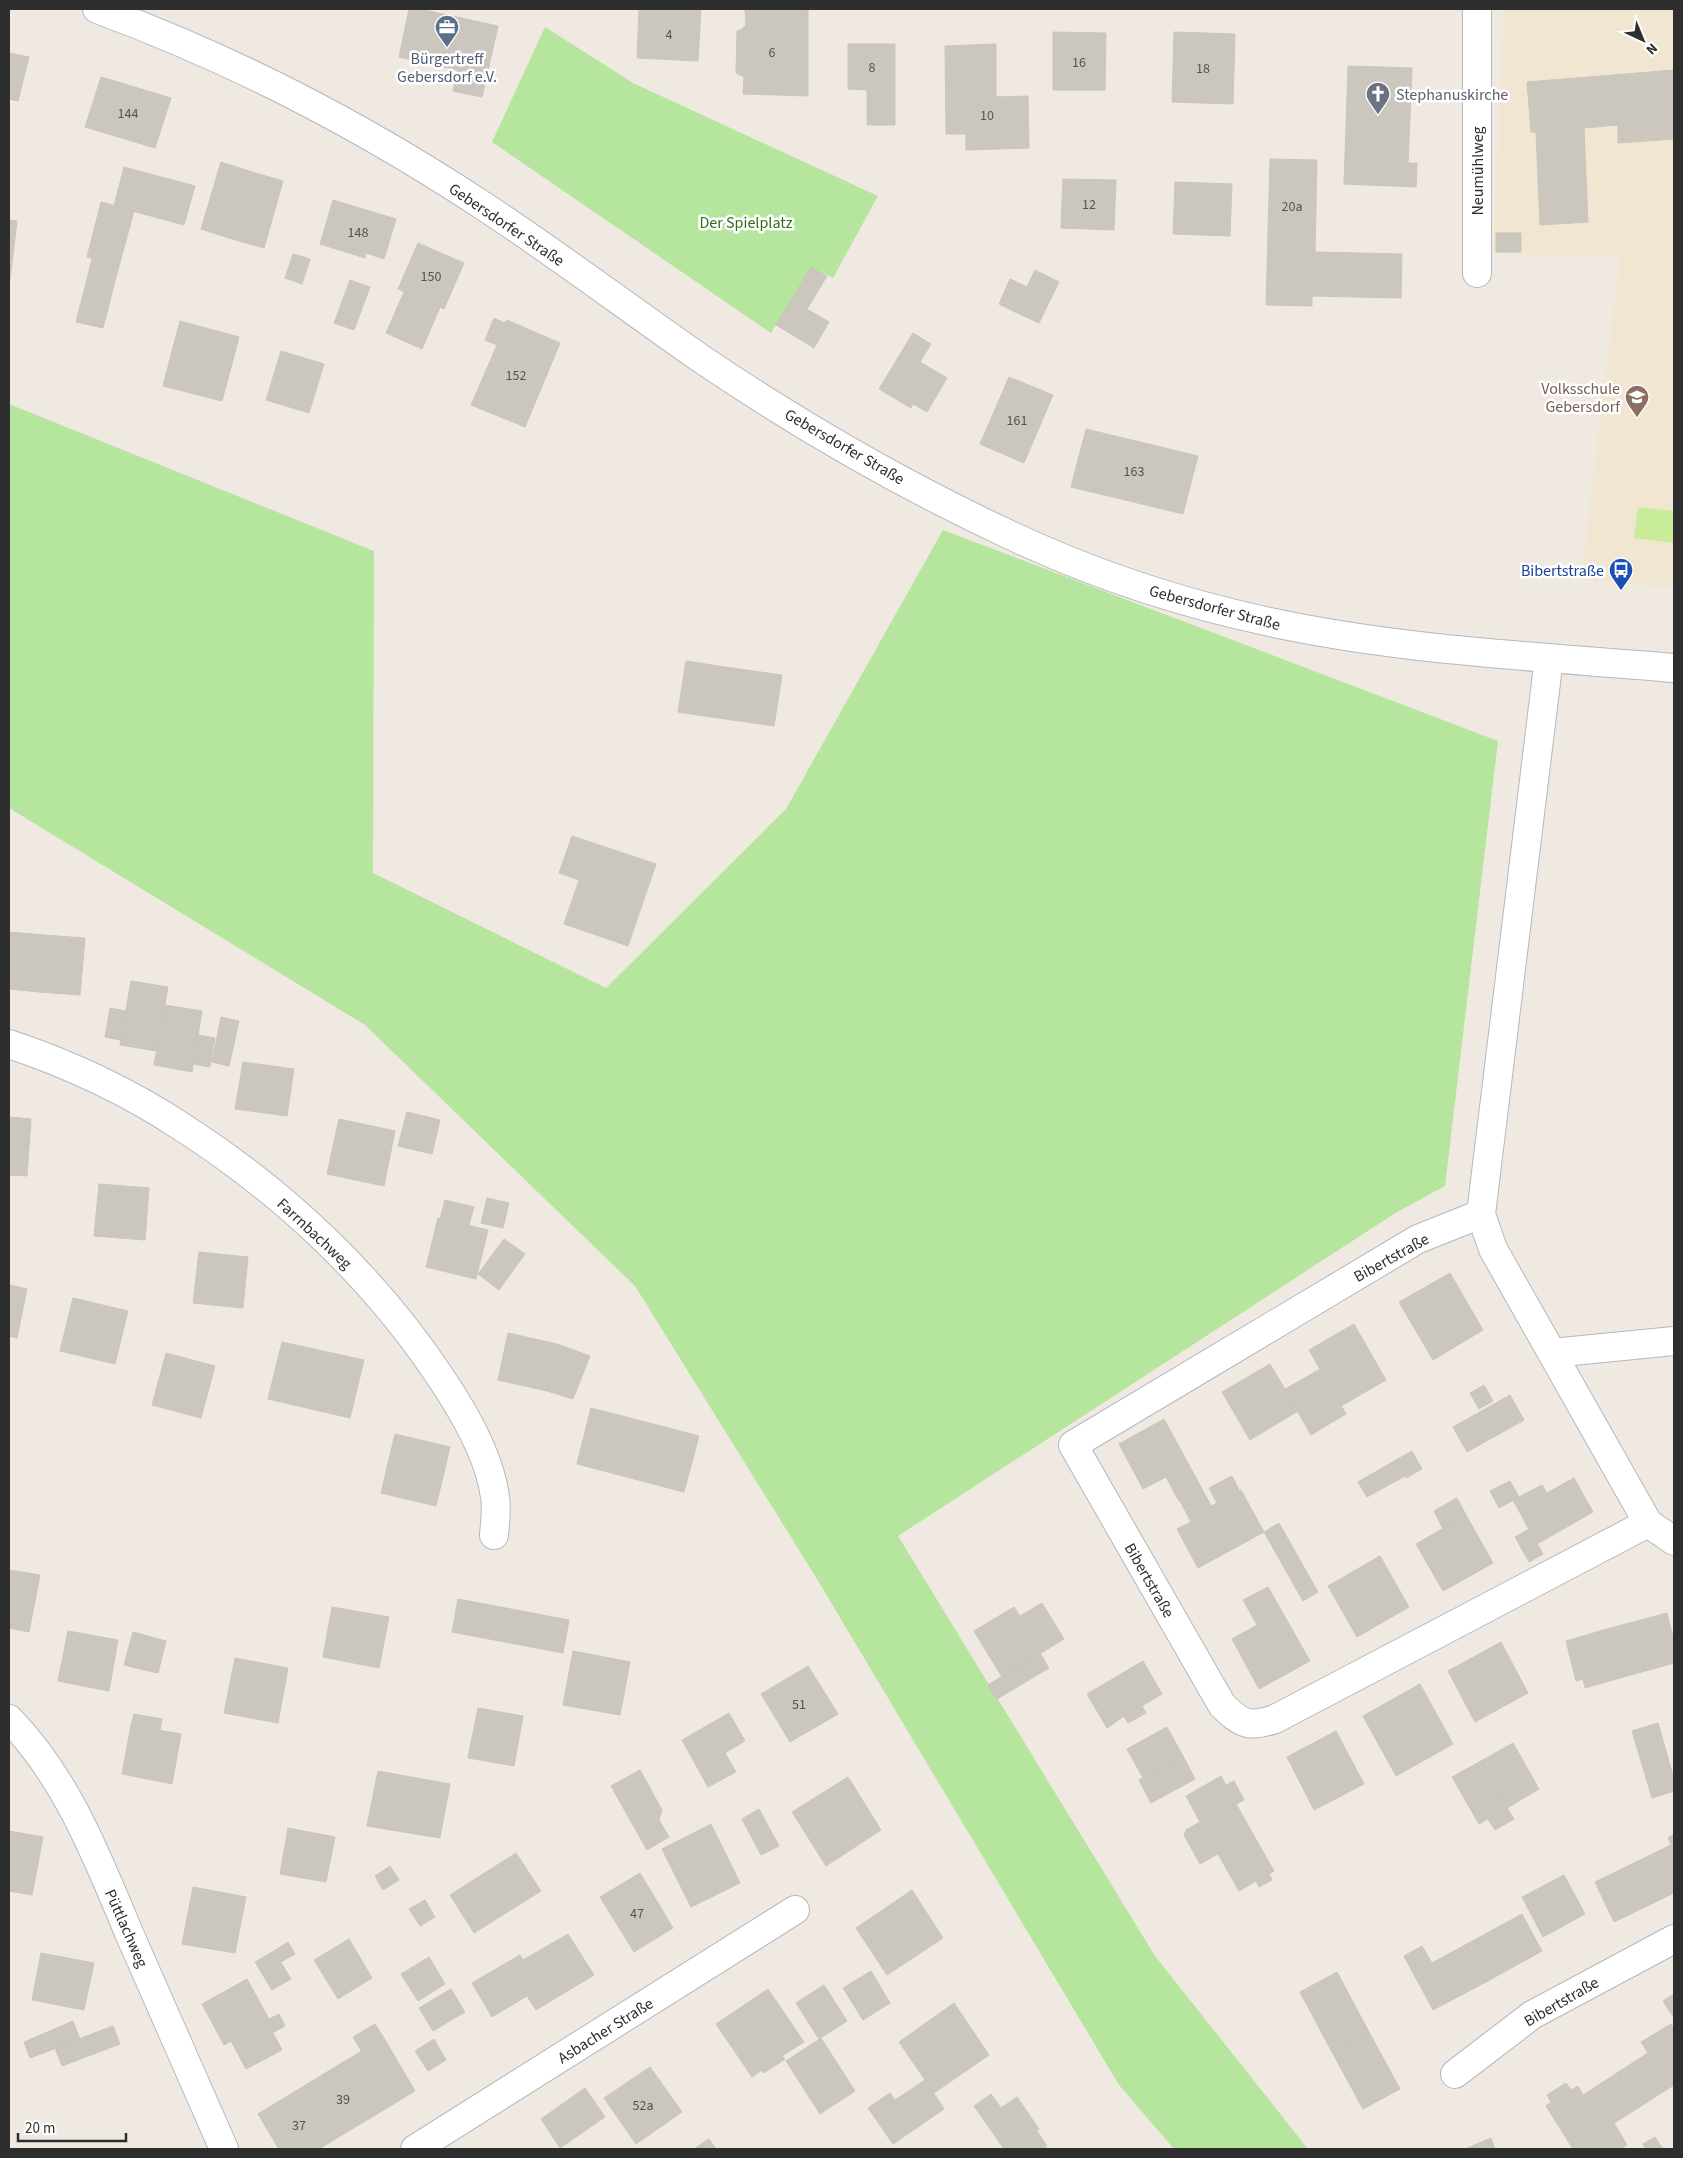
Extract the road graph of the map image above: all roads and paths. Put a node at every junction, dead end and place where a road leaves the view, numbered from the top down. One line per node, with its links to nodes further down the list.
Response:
1 (97, 9): 3 (street, Gebersdorfer Straße)
2 (1477, 9): 4 (street, Neumühlweg)
3 (129, 14): 5 (street, Gebersdorfer Straße)
4 (1477, 273)
5 (1549, 658): 6 (street, Gebersdorfer Straße); 8 (street)
6 (1674, 668)
7 (9, 1044): 12 (street, Farrnbachweg)
8 (1481, 1214): 10 (street); 11 (street, Bibertstraße)
9 (1674, 1341): 10 (street)
10 (1552, 1353): 11 (street)
11 (1648, 1523): 13 (street)
12 (494, 1535)
13 (1674, 1540)
14 (9, 1719): 18 (street, Püttlachweg)
15 (795, 1910): 19 (street, Asbacher Straße)
16 (1674, 1938): 17 (street, Bibertstraße)
17 (1455, 2074)
18 (224, 2149)
19 (415, 2149)

